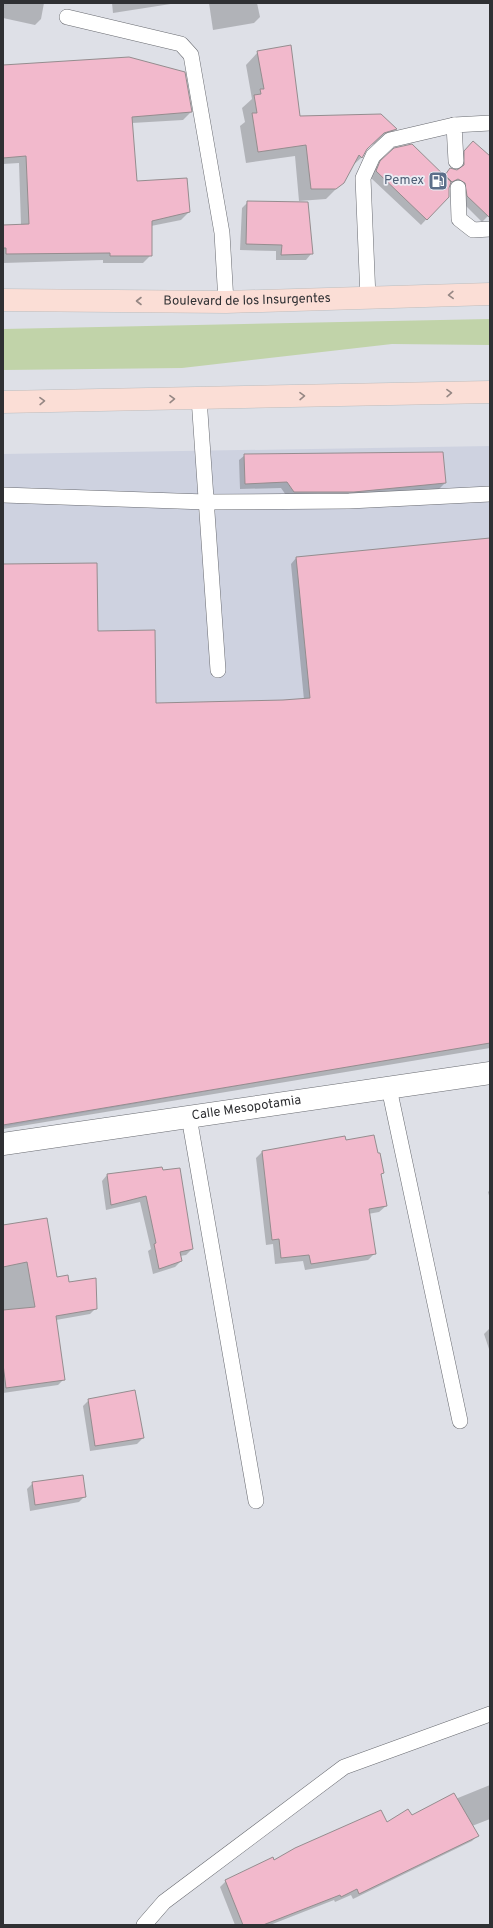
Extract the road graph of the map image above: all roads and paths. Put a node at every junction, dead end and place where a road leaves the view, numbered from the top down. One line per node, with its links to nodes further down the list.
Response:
1 (67, 17): 10 (lane)
2 (490, 124): 3 (lane)
3 (454, 125): 4 (lane); 8 (lane)
4 (456, 161)
5 (458, 188): 6 (lane)
6 (490, 229)
7 (490, 294): 8 (main road, Boulevard de los Insurgentes, one-way to 8)
8 (368, 298): 10 (main road, Boulevard de los Insurgentes)
9 (3, 300): 10 (main road, Boulevard de los Insurgentes, one-way to 9)
10 (226, 302)
11 (490, 392): 12 (main road, one-way to 11)
12 (199, 398): 13 (main road, one-way to 12); 16 (lane)
13 (3, 402)
14 (490, 494): 16 (lane)
15 (3, 495): 16 (lane)
16 (206, 502): 17 (lane)
17 (218, 670)
18 (490, 1073): 19 (street, Calle Mesopotamia)
19 (389, 1088): 20 (street, Calle Mesopotamia); 22 (lane)
20 (188, 1117): 21 (street, Calle Mesopotamia); 23 (lane)
21 (3, 1144)
22 (460, 1421)
23 (256, 1501)
24 (490, 1714): 25 (lane)
25 (144, 1925)

